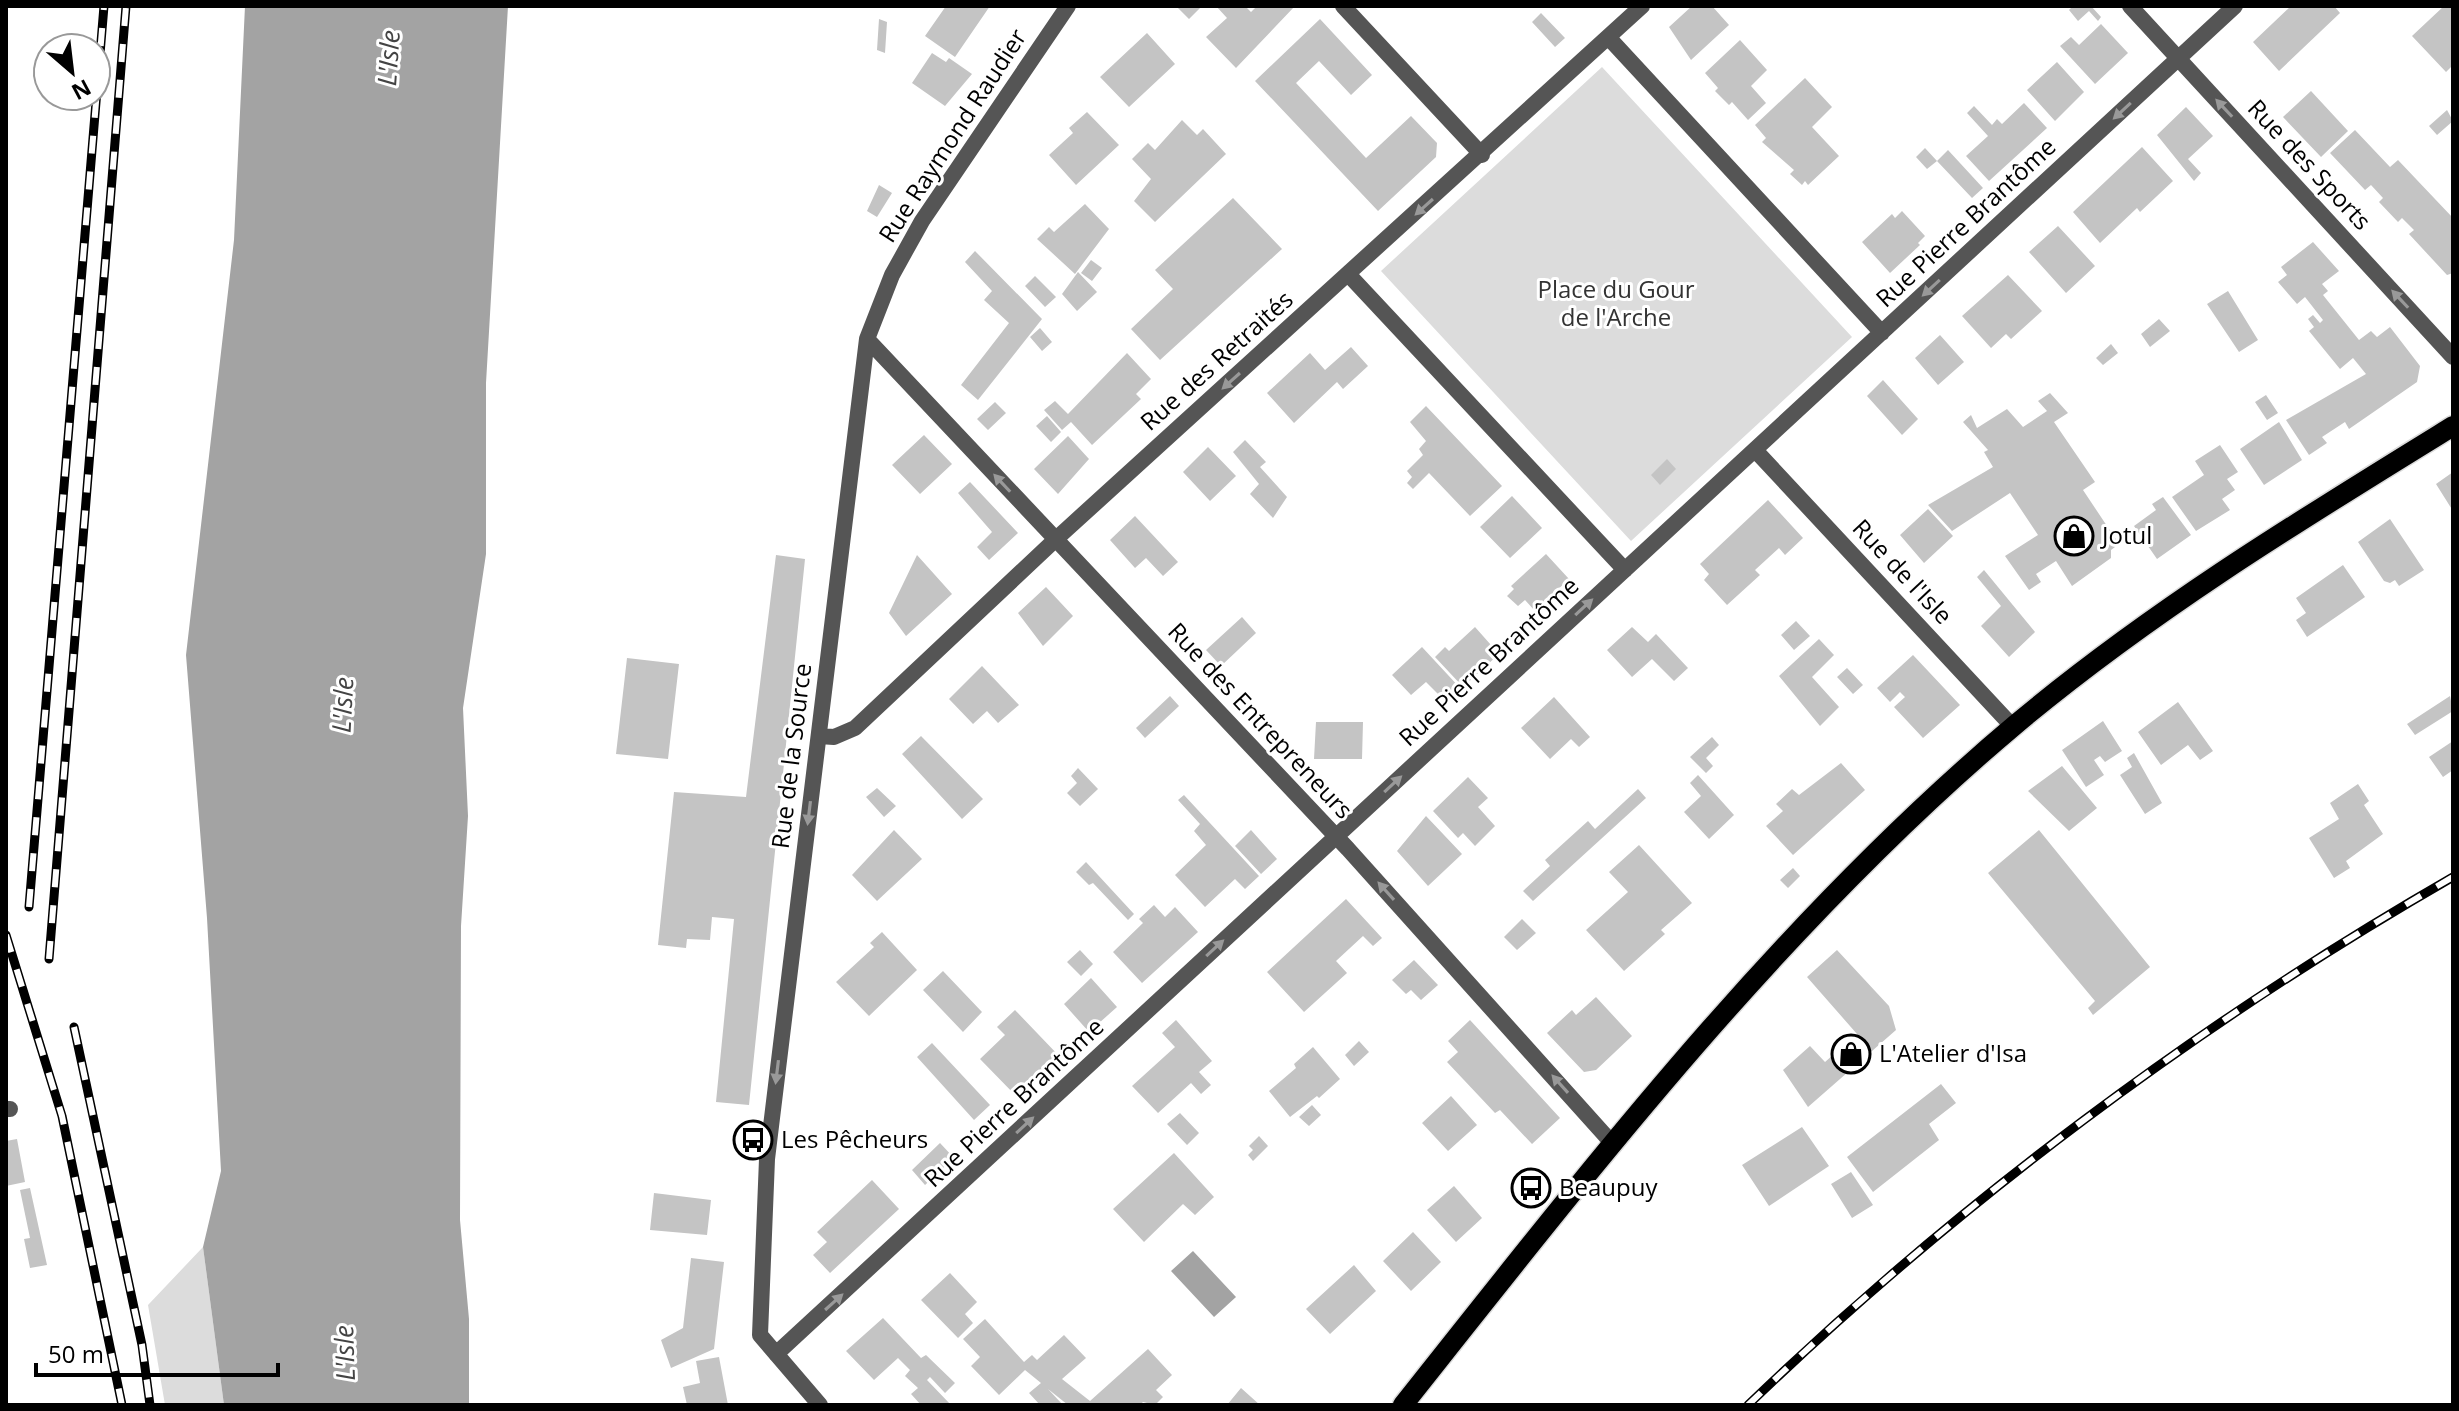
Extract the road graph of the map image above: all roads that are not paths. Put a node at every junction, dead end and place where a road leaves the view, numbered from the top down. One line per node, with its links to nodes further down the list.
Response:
1 (1068, 6): 11 (street, Rue Raymond Raudier)
2 (1343, 6): 8 (street)
3 (1642, 6): 6 (street, Rue des Retraités)
4 (2130, 6): 7 (street, Rue des Sports)
5 (2235, 6): 7 (street, Rue Pierre Brantôme)
6 (1608, 37): 8 (street, Rue des Retraités); 10 (street)
7 (2179, 58): 10 (street, Rue Pierre Brantôme, one-way to 10); 12 (street, Rue des Sports, one-way to 7)
8 (1482, 155): 9 (street, Rue des Retraités, one-way to 9)
9 (1348, 274): 15 (street, Rue des Retraités, one-way to 15); 16 (street)
10 (1882, 333): 14 (street, Rue Pierre Brantôme)
11 (867, 339): 15 (street, Rue des Entrepreneurs, one-way to 11); 18 (street, Rue de la Source)
12 (2453, 357)
13 (2453, 426): 17 (main road)
14 (1755, 450): 16 (street, Rue Pierre Brantôme); 17 (street, Rue de l'Isle)
15 (1056, 539): 18 (street, Rue des Retraités); 19 (street, Rue des Entrepreneurs)
16 (1625, 570): 19 (street, Rue Pierre Brantôme, one-way to 16)
17 (2013, 727): 20 (main road)
18 (819, 736): 21 (street, Rue de la Source, one-way to 21)
19 (1336, 836): 20 (street, Rue des Entrepreneurs, one-way to 19); 21 (street, Rue Pierre Brantôme, one-way to 19)
20 (1612, 1143): 23 (main road)
21 (776, 1354): 22 (street, Rue de la Source)
22 (820, 1405)
23 (1403, 1405)

